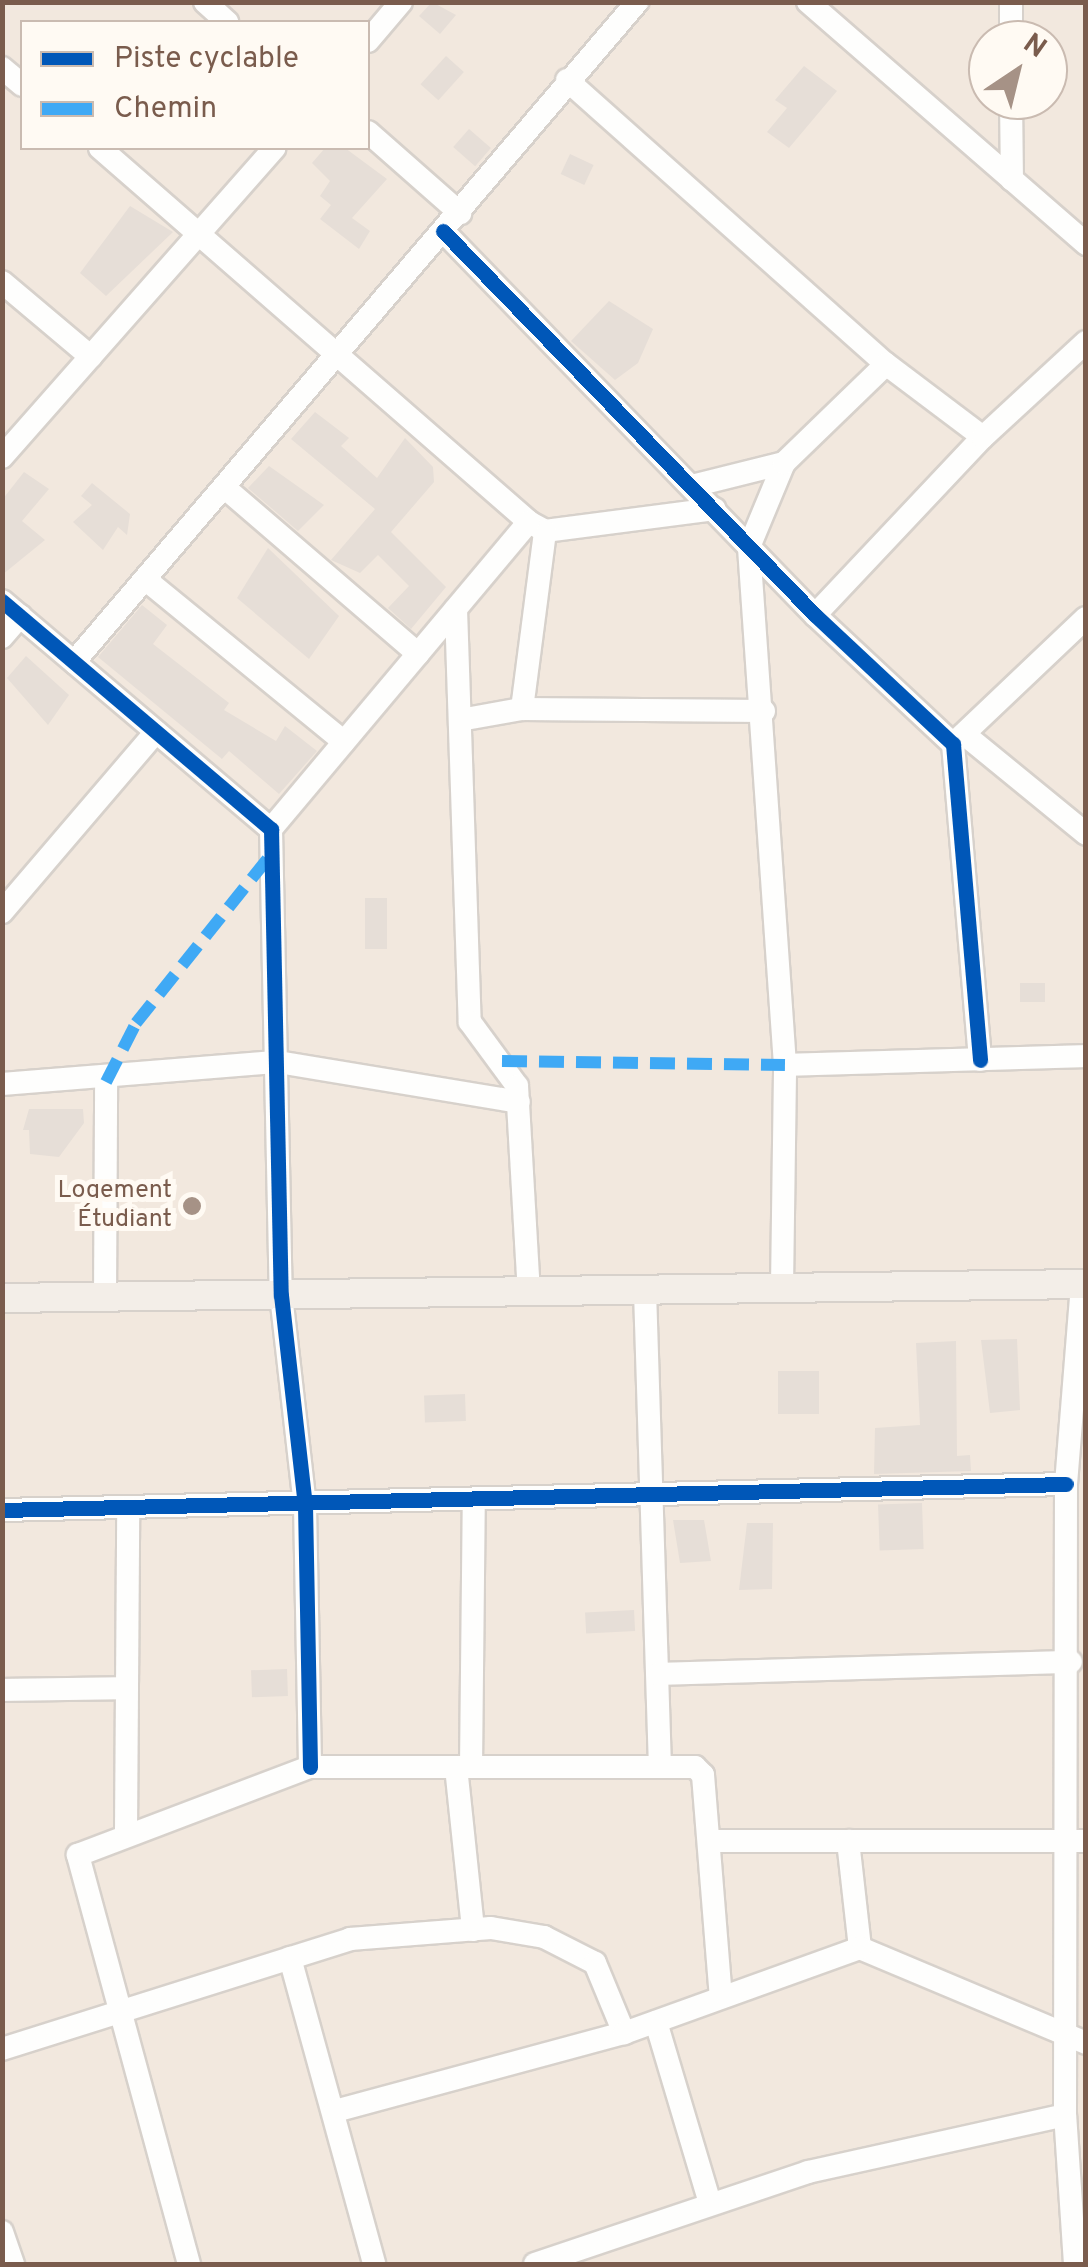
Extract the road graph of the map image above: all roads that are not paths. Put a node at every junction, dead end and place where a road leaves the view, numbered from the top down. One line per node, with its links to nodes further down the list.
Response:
1 (205, 2): 5 (street)
2 (401, 2): 6 (street)
3 (637, 2): 7 (street)
4 (808, 2): 12 (street)
5 (225, 20)
6 (370, 39)
7 (567, 80): 13 (street); 21 (street)
8 (1011, 120): 12 (street)
9 (370, 134): 13 (street)
10 (102, 150): 14 (street)
11 (272, 150): 14 (street)
12 (1012, 180): 16 (street)
13 (460, 212): 15 (street)
14 (202, 230): 19 (street); 20 (street)
15 (444, 231): 19 (street); 25 (street)
16 (1086, 244)
17 (2, 282): 20 (street)
18 (1086, 342): 22 (street)
19 (339, 353): 26 (street); 28 (street)
20 (91, 356): 23 (street)
21 (886, 364): 22 (street); 24 (street)
22 (982, 437): 33 (street)
23 (2, 457)
24 (784, 463): 25 (street); 29 (street)
25 (692, 486): 27 (street)
26 (224, 487): 30 (street); 36 (street)
27 (715, 509): 28 (street); 29 (street)
28 (537, 526): 32 (street); 38 (street)
29 (749, 547): 33 (street); 39 (street)
30 (145, 579): 37 (street); 43 (street)
31 (11, 609): 35 (street); 37 (street)
32 (456, 609): 36 (street); 40 (street)
33 (816, 614): 42 (street)
34 (1086, 618): 42 (street)
35 (2, 637)
36 (418, 654): 43 (street)
37 (74, 662): 41 (street)
38 (522, 710): 39 (street); 40 (street)
39 (764, 712): 50 (street)
40 (460, 720): 53 (street)
41 (156, 732): 44 (street); 46 (street)
42 (958, 739): 45 (street); 48 (street)
43 (344, 742): 44 (street)
44 (270, 829): 49 (street)
45 (1086, 834)
46 (2, 912)
47 (1086, 1056): 48 (street)
48 (980, 1060): 50 (street)
49 (278, 1062): 51 (street); 53 (street); 58 (street)
50 (785, 1065): 55 (street)
51 (106, 1082): 52 (street); 60 (street)
52 (2, 1084)
53 (519, 1102): 57 (street)
54 (1084, 1284): 55 (main road); 61 (street)
55 (782, 1286): 56 (main road)
56 (645, 1291): 57 (main road); 62 (street)
57 (529, 1292): 58 (main road)
58 (281, 1295): 60 (main road); 64 (street)
59 (2, 1298): 60 (main road)
60 (105, 1298)
61 (1066, 1484): 62 (street); 67 (street)
62 (656, 1499): 63 (street); 68 (street)
63 (474, 1502): 64 (street); 71 (street)
64 (305, 1505): 65 (street); 73 (street)
65 (128, 1508): 66 (street); 69 (street)
66 (2, 1510)
67 (1071, 1662): 68 (street); 77 (street)
68 (658, 1674): 72 (street)
69 (126, 1688): 70 (street); 74 (street)
70 (2, 1690)
71 (464, 1767): 72 (street); 73 (street); 78 (street)
72 (660, 1767): 75 (street)
73 (310, 1768): 74 (street)
74 (126, 1831): 82 (street)
75 (713, 1841): 76 (street); 81 (street)
76 (848, 1841): 77 (street); 79 (street)
77 (1076, 1842): 85 (street)
78 (473, 1930): 80 (street); 84 (street)
79 (860, 1948): 81 (street); 85 (street)
80 (290, 1958): 82 (street); 87 (street)
81 (721, 1996): 83 (street)
82 (125, 2010): 86 (street); 94 (street)
83 (656, 2022): 84 (street); 89 (street)
84 (624, 2033): 87 (street)
85 (1076, 2042): 88 (street)
86 (2, 2049)
87 (335, 2111): 95 (street)
88 (1065, 2115): 89 (street); 92 (street)
89 (710, 2203): 91 (street)
90 (2, 2232): 93 (street)
91 (590, 2258): 96 (street)
92 (1079, 2261)
93 (13, 2264)
94 (189, 2264)
95 (374, 2264)
96 (535, 2264)

